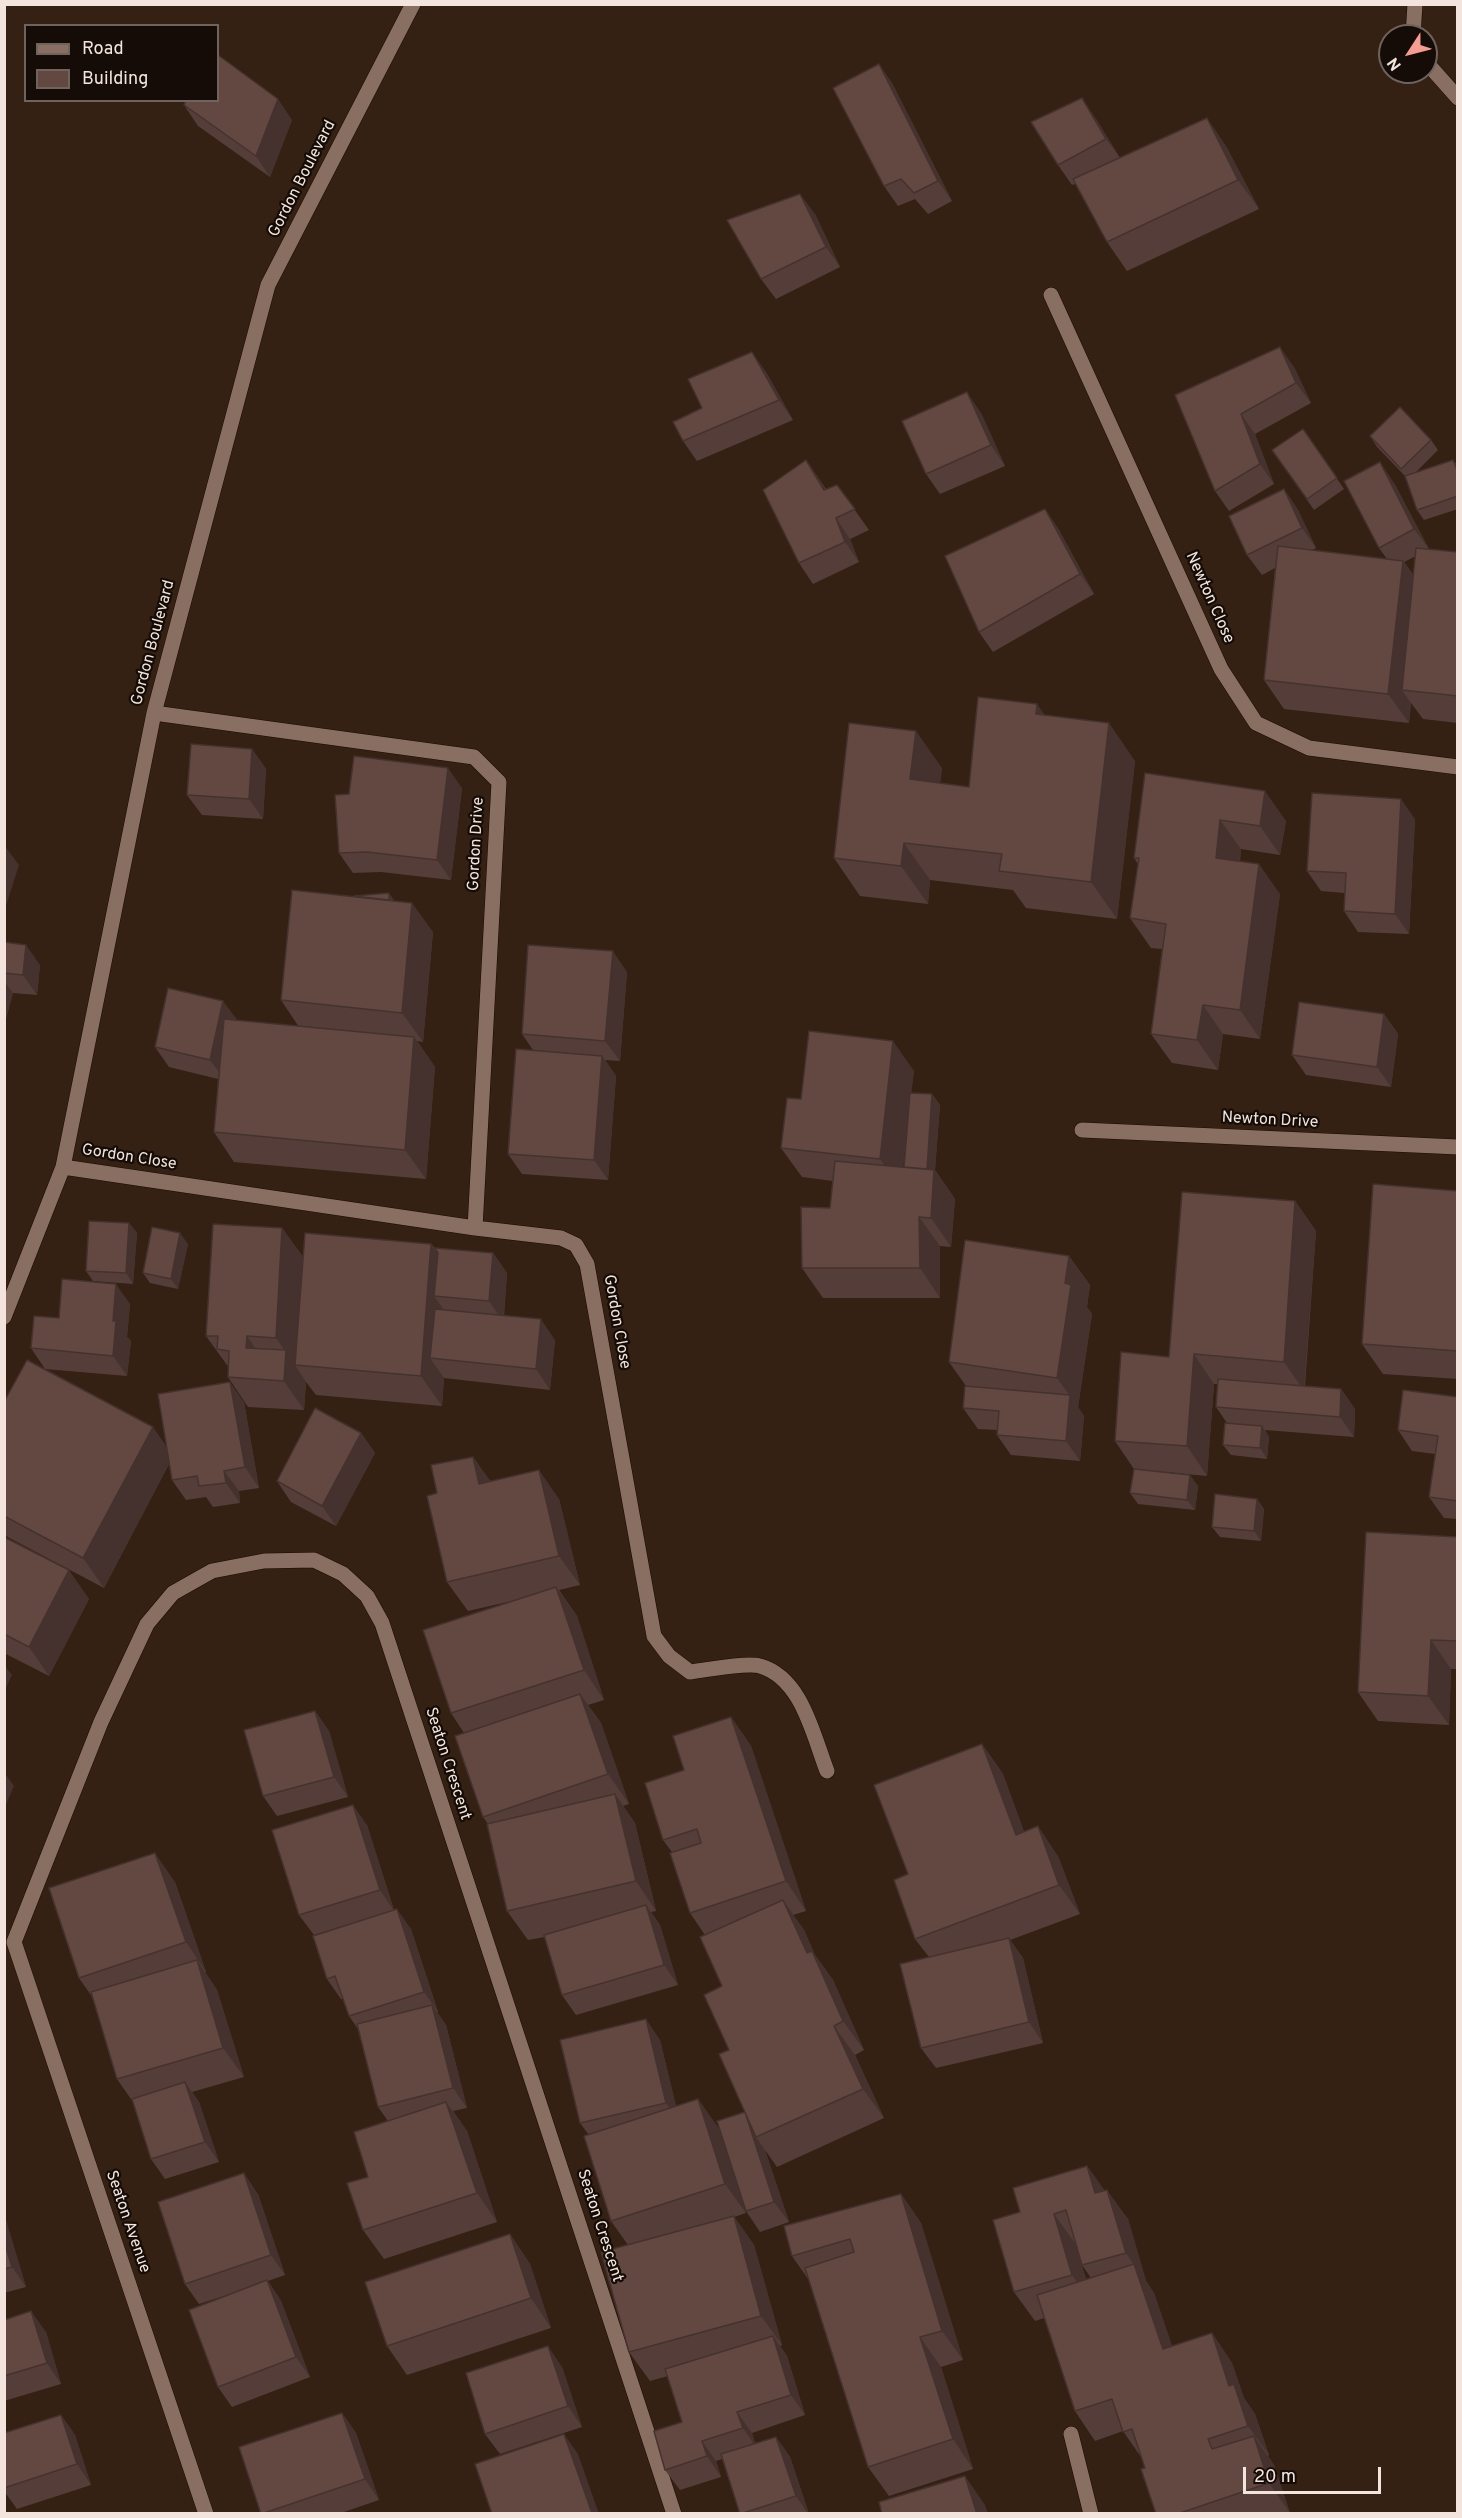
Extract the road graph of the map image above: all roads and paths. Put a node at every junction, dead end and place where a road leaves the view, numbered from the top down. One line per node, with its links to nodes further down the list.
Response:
1 (413, 4): 7 (street, Gordon Boulevard)
2 (1415, 4): 3 (street)
3 (1414, 24)
4 (1438, 76): 5 (street)
5 (1458, 98)
6 (1051, 295): 8 (street, Newton Close)
7 (154, 713): 11 (street, Gordon Boulevard); 12 (street, Gordon Drive)
8 (1458, 767)
9 (1082, 1130): 10 (street, Newton Drive)
10 (1458, 1148)
11 (63, 1167): 12 (street, Gordon Close); 13 (street, Gordon Boulevard)
12 (475, 1228): 14 (street, Gordon Close)
13 (4, 1317)
14 (827, 1771)
15 (9, 1940): 17 (street, Seaton Avenue); 18 (street, Seaton Crescent)
16 (1071, 2434): 19 (street)
17 (206, 2514)
18 (674, 2514)
19 (1091, 2514)

